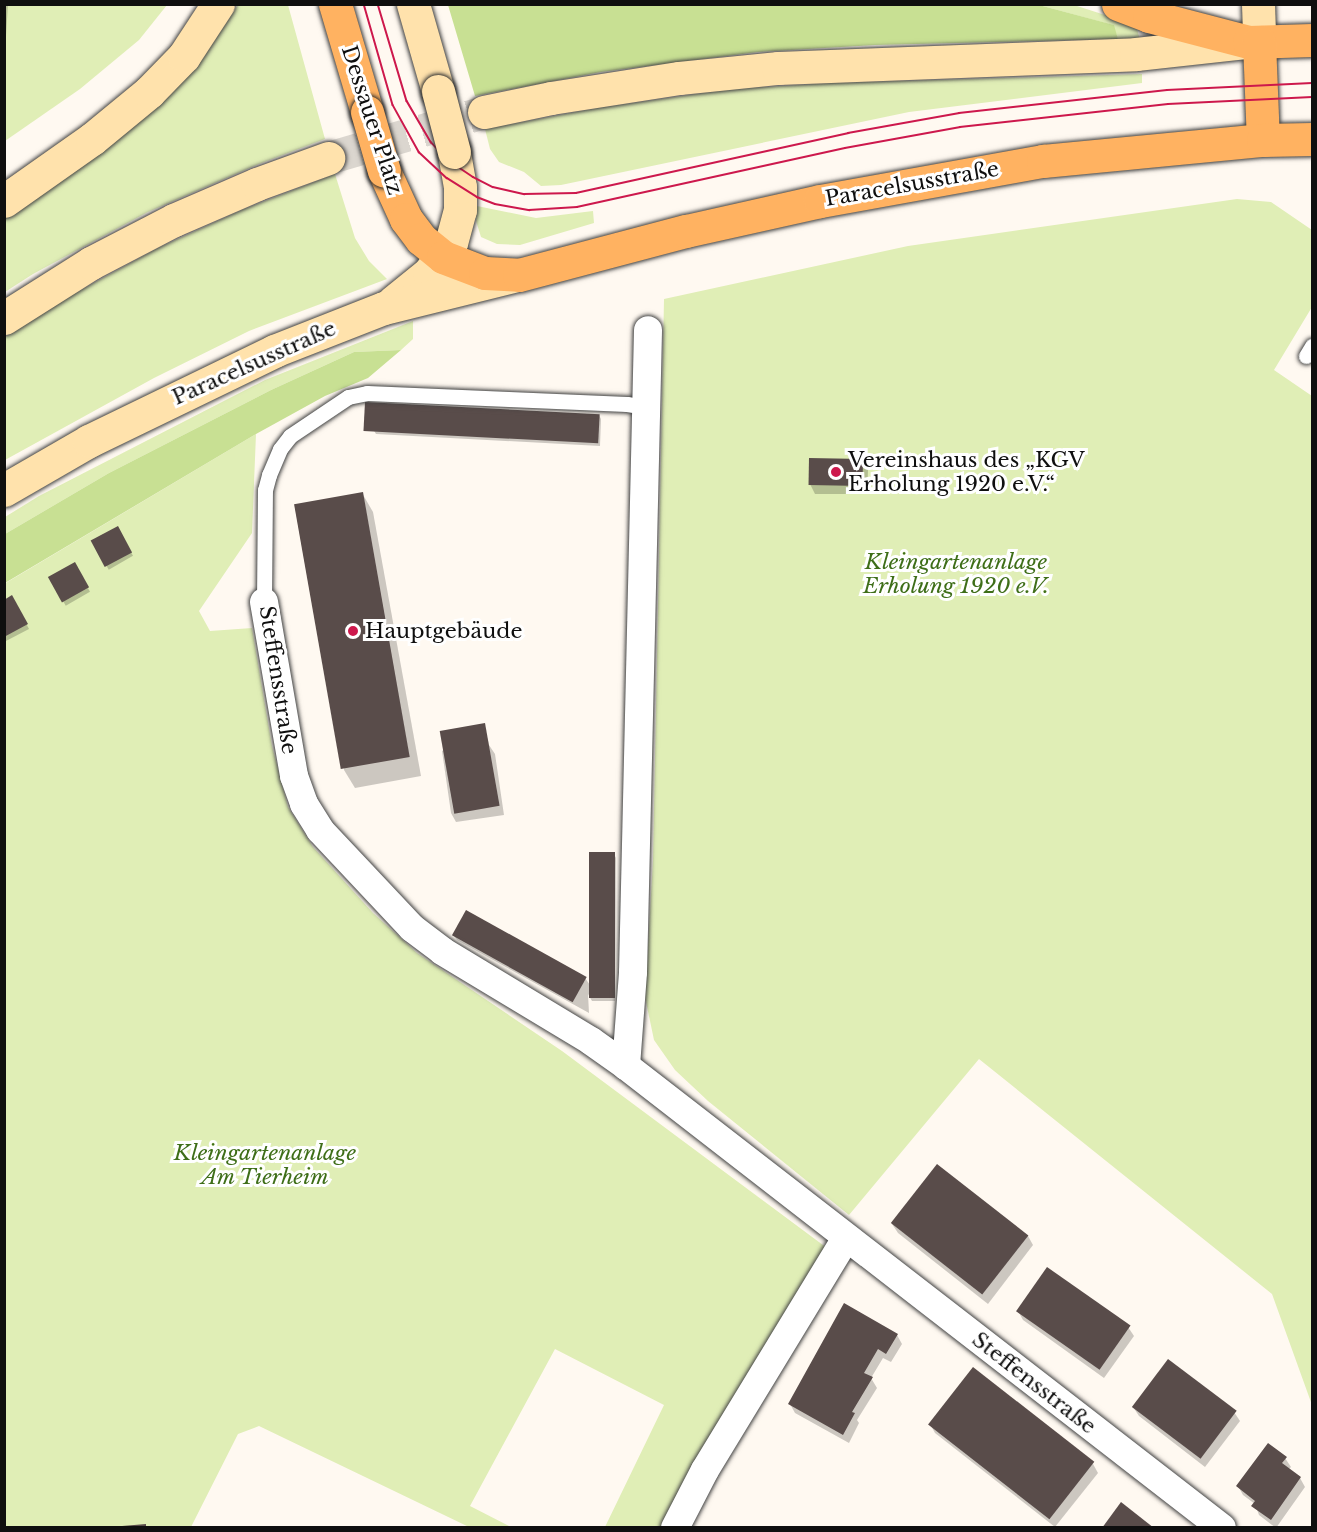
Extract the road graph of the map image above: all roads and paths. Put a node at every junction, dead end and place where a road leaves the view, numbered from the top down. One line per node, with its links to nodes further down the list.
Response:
1 (218, 4): 12 (main road)
2 (335, 4): 13 (main road, Dessauer Platz, bridge)
3 (413, 4): 13 (main road, bridge)
4 (1118, 4): 7 (main road)
5 (1258, 4): 7 (main road)
6 (1312, 40): 7 (main road)
7 (1254, 42): 8 (main road); 10 (main road)
8 (484, 112)
9 (1312, 139): 10 (main road, Paracelsusstraße)
10 (1263, 140): 14 (main road, Paracelsusstraße)
11 (328, 158): 16 (main road)
12 (4, 201)
13 (442, 257): 14 (main road, Paracelsusstraße); 15 (main road)
14 (519, 275): 15 (main road, Paracelsusstraße)
15 (384, 308): 19 (main road, Paracelsusstraße)
16 (4, 318)
17 (648, 330): 18 (street)
18 (645, 407): 20 (lane, Steffensstraße); 21 (street)
19 (4, 490)
20 (264, 602): 21 (street, Steffensstraße)
21 (626, 1066): 22 (street, Steffensstraße)
22 (846, 1238): 23 (street); 24 (street, Steffensstraße)
23 (675, 1527)
24 (1222, 1527)

